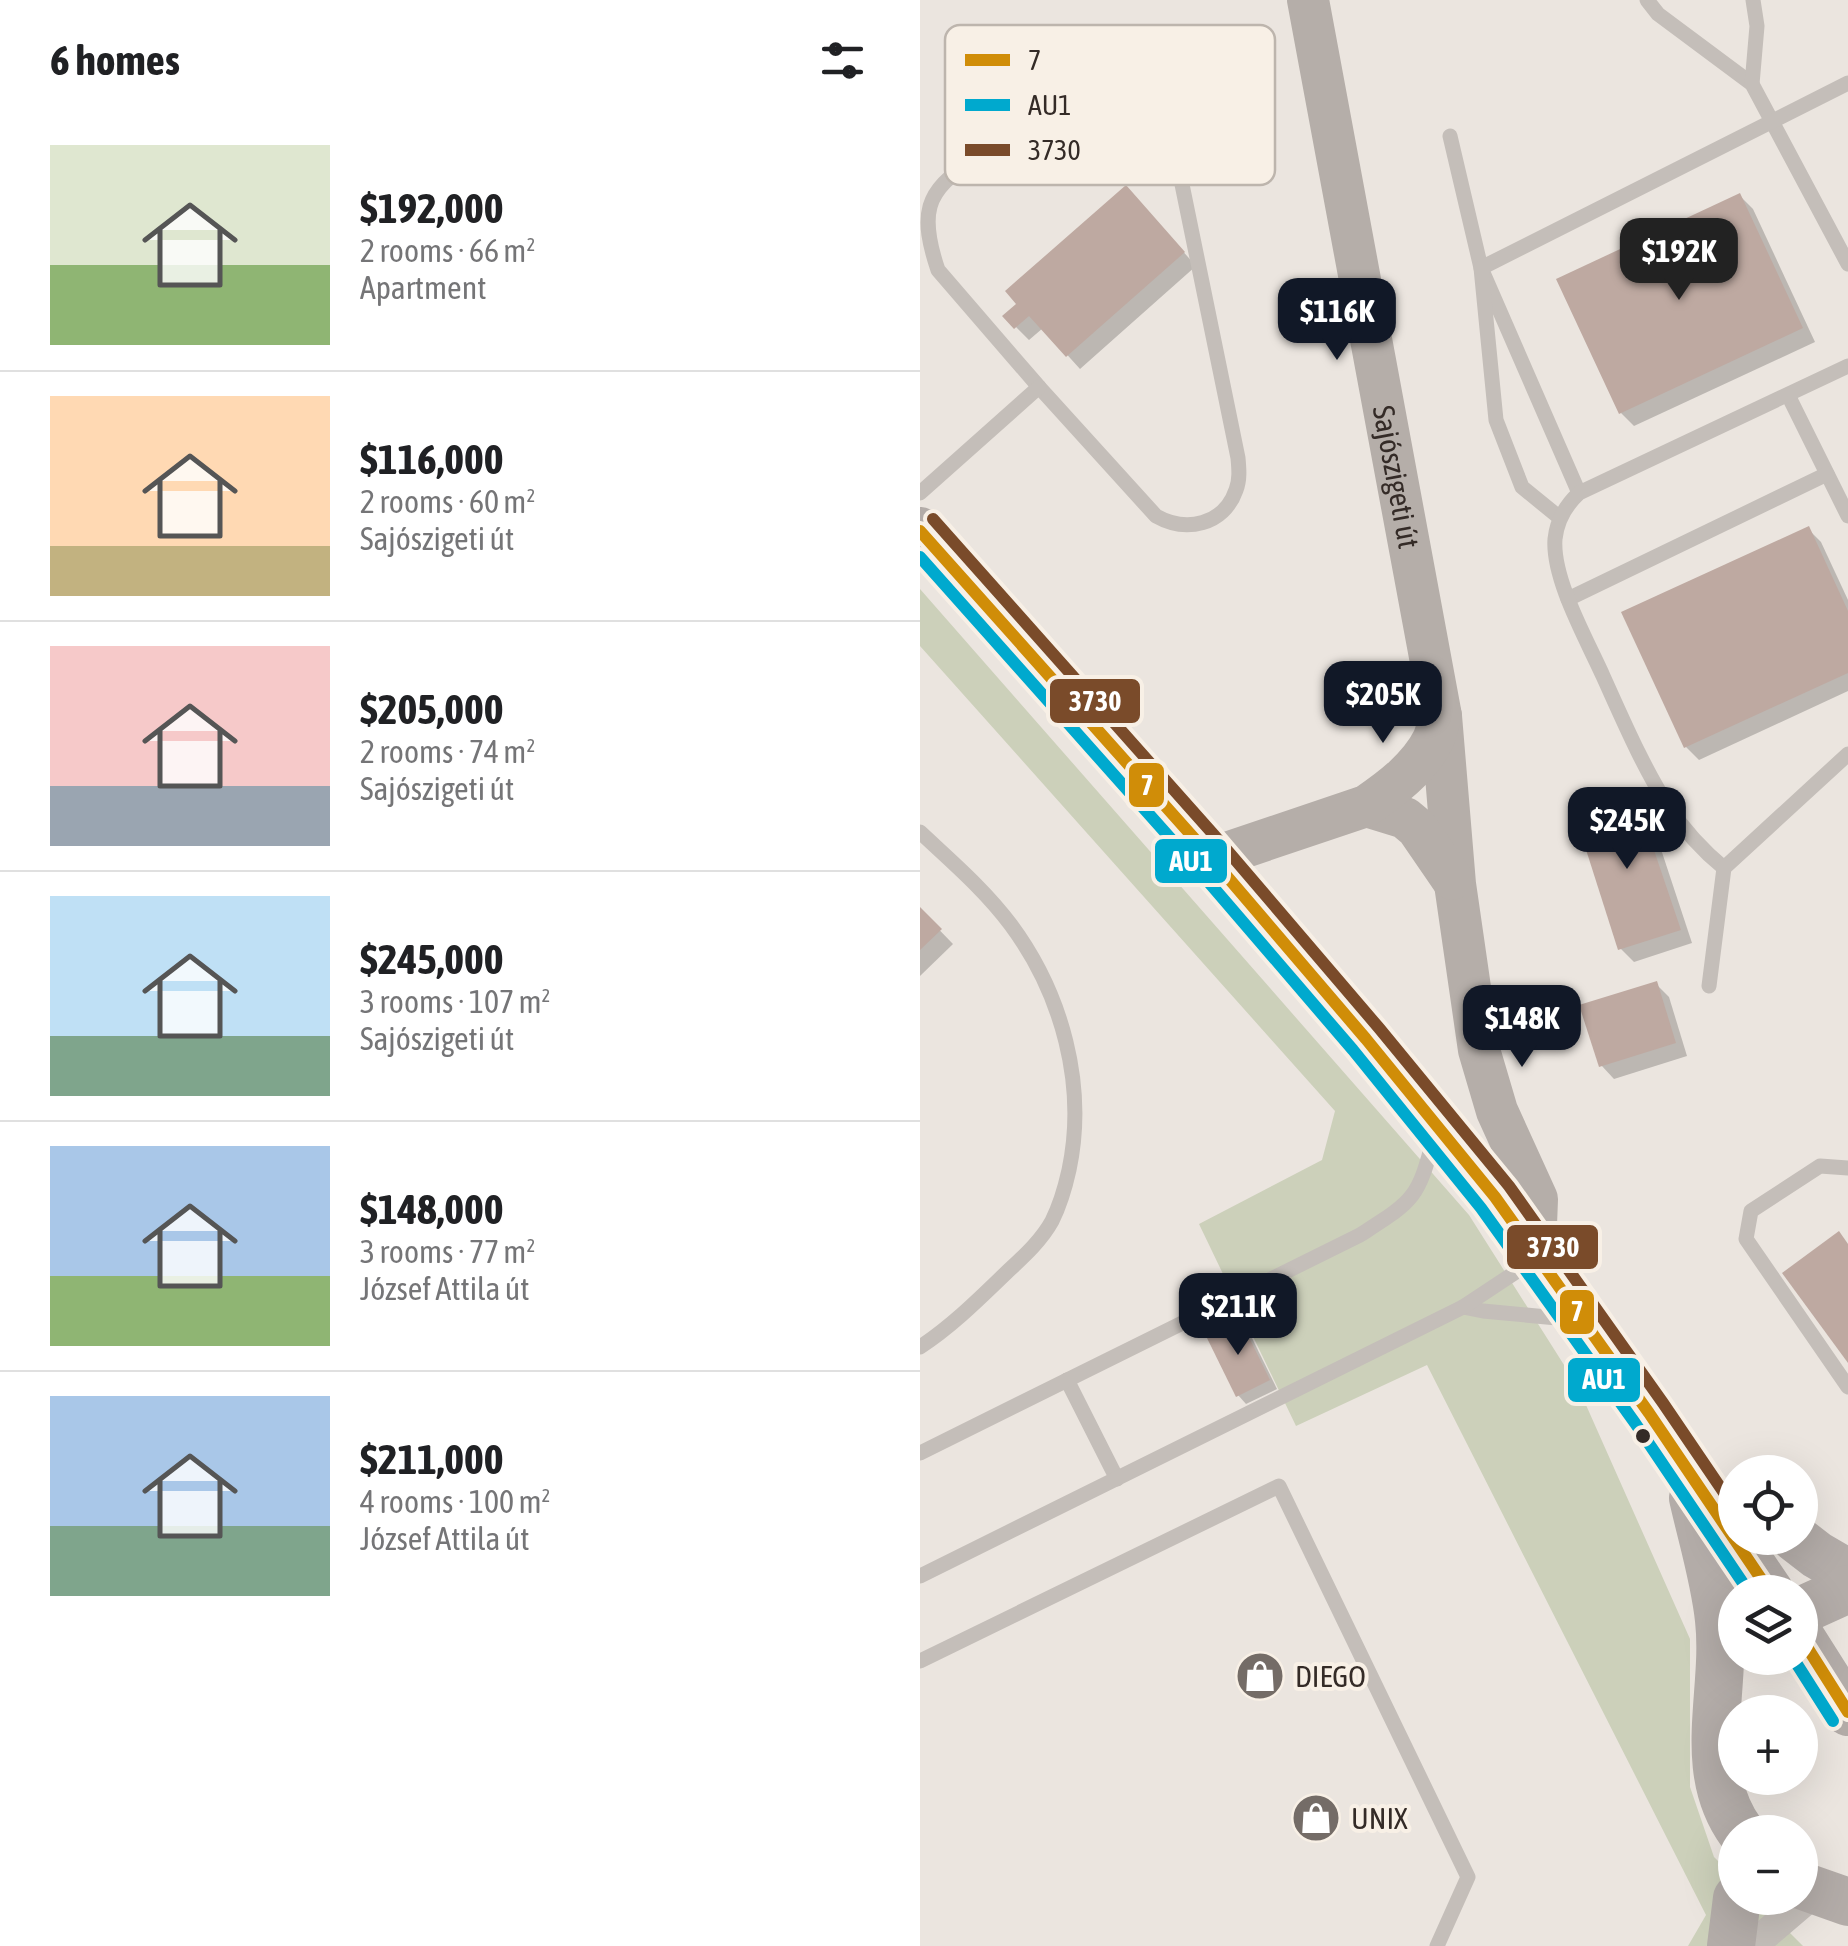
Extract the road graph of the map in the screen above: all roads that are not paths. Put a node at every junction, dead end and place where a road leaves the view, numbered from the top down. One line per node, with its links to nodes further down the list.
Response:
1 (1308, 0): 22 (main road, Sajószigeti út)
2 (1647, 0): 5 (lane)
3 (1753, 0): 5 (lane)
4 (1848, 83): 6 (lane)
5 (1752, 84): 6 (lane)
6 (1773, 123): 10 (lane); 11 (lane)
7 (1450, 136): 11 (lane)
8 (945, 180): 13 (lane)
9 (1181, 185): 13 (lane)
10 (1848, 264)
11 (1480, 268): 17 (lane); 19 (lane)
12 (1848, 366): 14 (lane)
13 (1038, 387): 16 (lane)
14 (1788, 395): 15 (lane); 17 (lane)
15 (1827, 474): 18 (lane); 21 (lane)
16 (920, 493)
17 (1580, 494): 19 (lane)
18 (1848, 516)
19 (1560, 518): 21 (lane)
20 (920, 531): 26 (main road)
21 (1568, 599): 27 (lane)
22 (1441, 716): 24 (main road); 28 (main road, Sajószigeti út)
23 (1848, 754): 27 (lane)
24 (1366, 806): 26 (main road); 28 (main road)
25 (920, 832): 35 (lane)
26 (1212, 858): 30 (main road)
27 (1724, 868): 29 (lane)
28 (1455, 884): 32 (main road, Sajószigeti út)
29 (1709, 986)
30 (1436, 1128): 32 (main road); 36 (lane)
31 (1848, 1168): 37 (lane)
32 (1537, 1254): 33 (lane); 34 (main road)
33 (1463, 1307): 34 (lane); 42 (lane)
34 (1584, 1321): 38 (main road)
35 (920, 1348)
36 (1067, 1380): 39 (lane); 42 (lane)
37 (1848, 1387)
38 (1649, 1413): 40 (main road); 41 (main road)
39 (920, 1452)
40 (1685, 1466): 45 (main road); 49 (main road)
41 (1718, 1468)
42 (1118, 1479): 46 (lane)
43 (1817, 1555): 44 (main road)
44 (1848, 1574)
45 (1759, 1575)
46 (920, 1576)
47 (1848, 1589): 48 (main road)
48 (1818, 1602)
49 (1718, 1614)
50 (920, 1661): 57 (lane)
51 (1818, 1664): 53 (main road)
52 (1731, 1675): 54 (main road)
53 (1848, 1712)
54 (1728, 1815)
55 (1830, 1895): 59 (street)
56 (1735, 1915): 58 (main road)
57 (1437, 1946)
58 (1731, 1946)
59 (1752, 1946)

